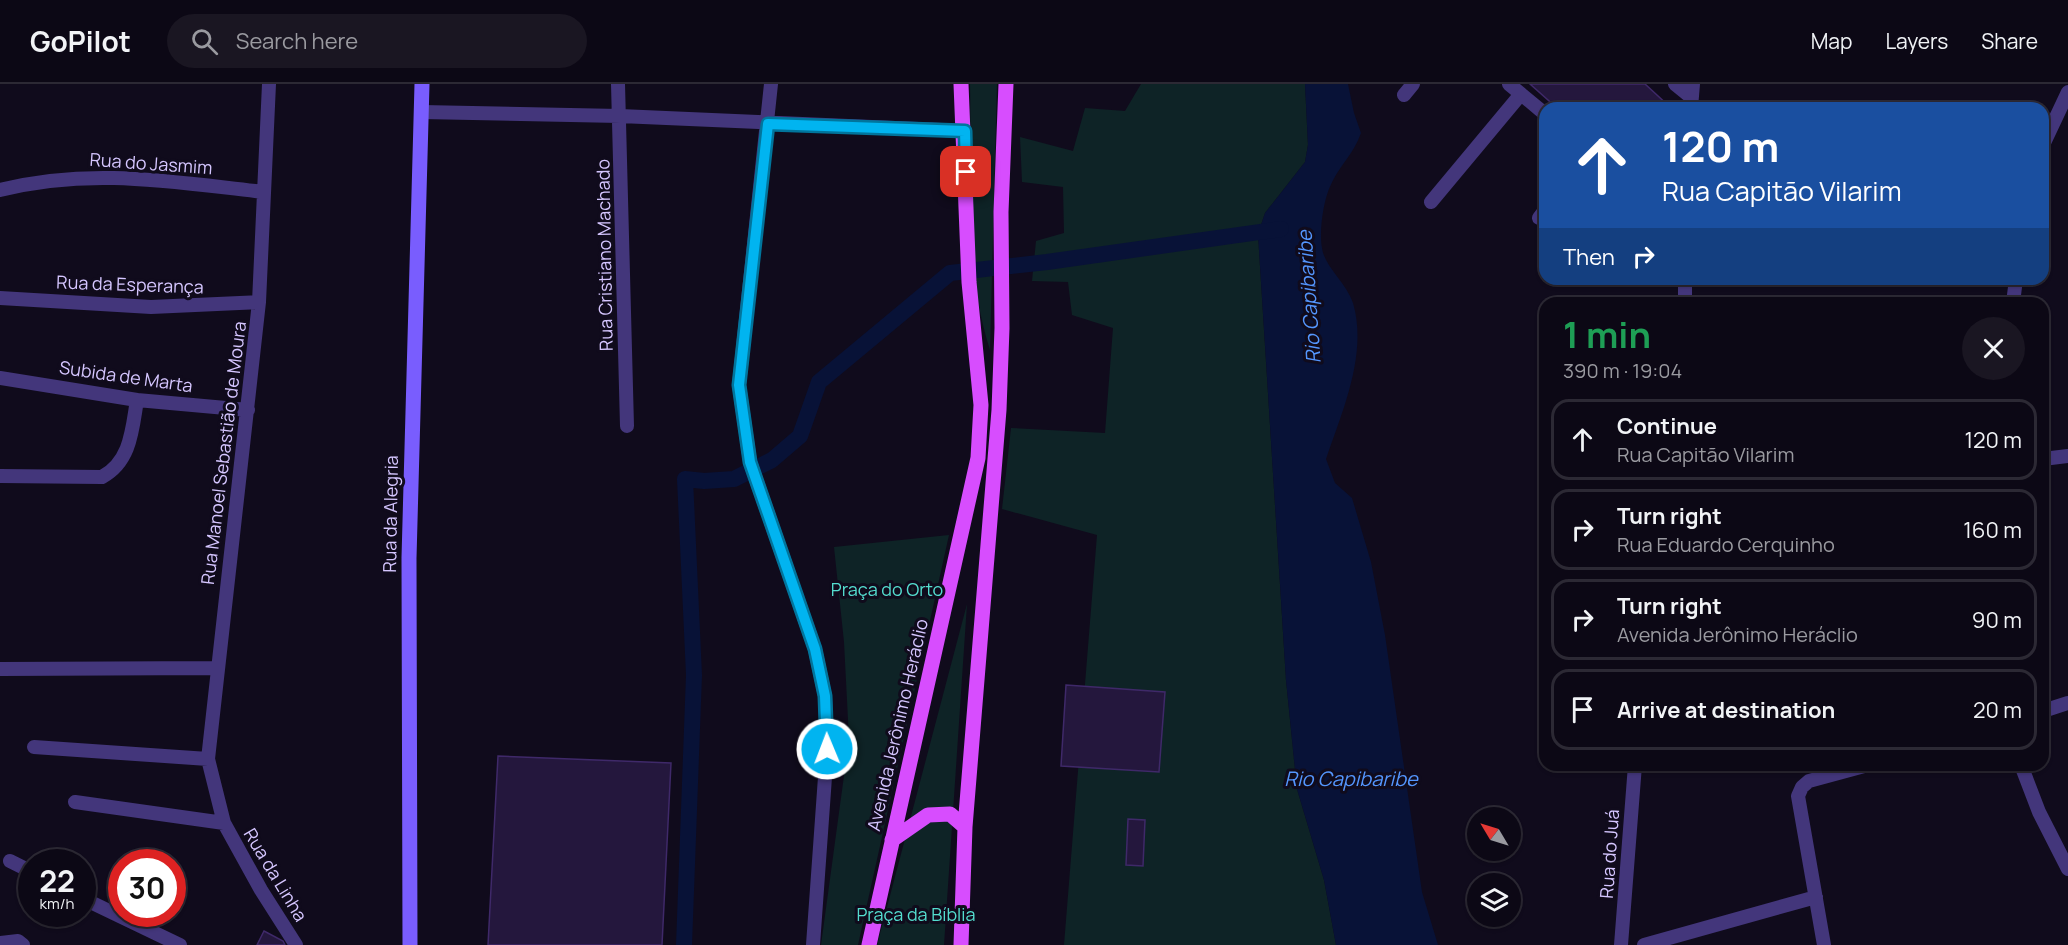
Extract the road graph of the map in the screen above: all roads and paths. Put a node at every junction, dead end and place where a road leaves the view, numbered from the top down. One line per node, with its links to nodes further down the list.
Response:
1 (269, 84): 19 (street, Rua Manoel Sebastião de Moura)
2 (422, 84): 13 (street, Rua da Alegria)
3 (618, 84): 14 (street, Rua Cristiano Machado)
4 (771, 84): 15 (street)
5 (961, 84): 16 (main road, Avenida Jerônimo Heráclio)
6 (1006, 84): 41 (main road)
7 (1509, 84): 10 (street)
8 (1675, 84): 11 (street)
9 (2068, 92): 17 (street)
10 (1521, 94): 12 (street); 20 (street)
11 (1692, 96)
12 (1539, 109)
13 (422, 112): 14 (street); 52 (street, Rua da Alegria)
14 (620, 116): 15 (street); 26 (street, Rua Cristiano Machado)
15 (768, 124): 16 (street); 53 (street)
16 (965, 131): 42 (main road, Avenida Jerônimo Heráclio)
17 (2049, 132)
18 (0, 190): 19 (street, Rua do Jasmim)
19 (264, 192): 22 (street, Rua Manoel Sebastião de Moura)
20 (1431, 202)
21 (0, 297): 22 (street, Rua da Esperança)
22 (259, 302): 25 (street, Rua Manoel Sebastião de Moura)
23 (0, 378): 24 (street, Subida de Marta)
24 (137, 400): 25 (street, Subida de Marta); 29 (street)
25 (248, 410): 30 (street, Rua Manoel Sebastião de Moura)
26 (627, 426)
27 (2068, 456): 28 (street)
28 (2049, 458)
29 (0, 476)
30 (217, 668): 31 (street); 35 (street, Rua Manoel Sebastião de Moura)
31 (0, 669)
32 (2068, 703): 33 (street)
33 (2049, 709)
34 (34, 747): 35 (street)
35 (208, 759): 40 (street, Rua Manoel Sebastião de Moura)
36 (1635, 771): 56 (street, Rua do Juá)
37 (1843, 771): 46 (street)
38 (2023, 771): 45 (street)
39 (75, 802): 40 (street)
40 (224, 823): 51 (street, Rua da Linha)
41 (965, 827): 42 (main road); 55 (main road)
42 (892, 840): 54 (main road, Avenida Jerônimo Heráclio)
43 (10, 861): 44 (street)
44 (18, 865)
45 (2068, 869)
46 (1816, 897): 57 (street); 58 (street)
47 (96, 905): 50 (street)
48 (0, 943): 49 (street)
49 (23, 945)
50 (180, 945)
51 (296, 945)
52 (410, 945)
53 (813, 945)
54 (868, 945)
55 (961, 945)
56 (1621, 945)
57 (1644, 945)
58 (1824, 945)

